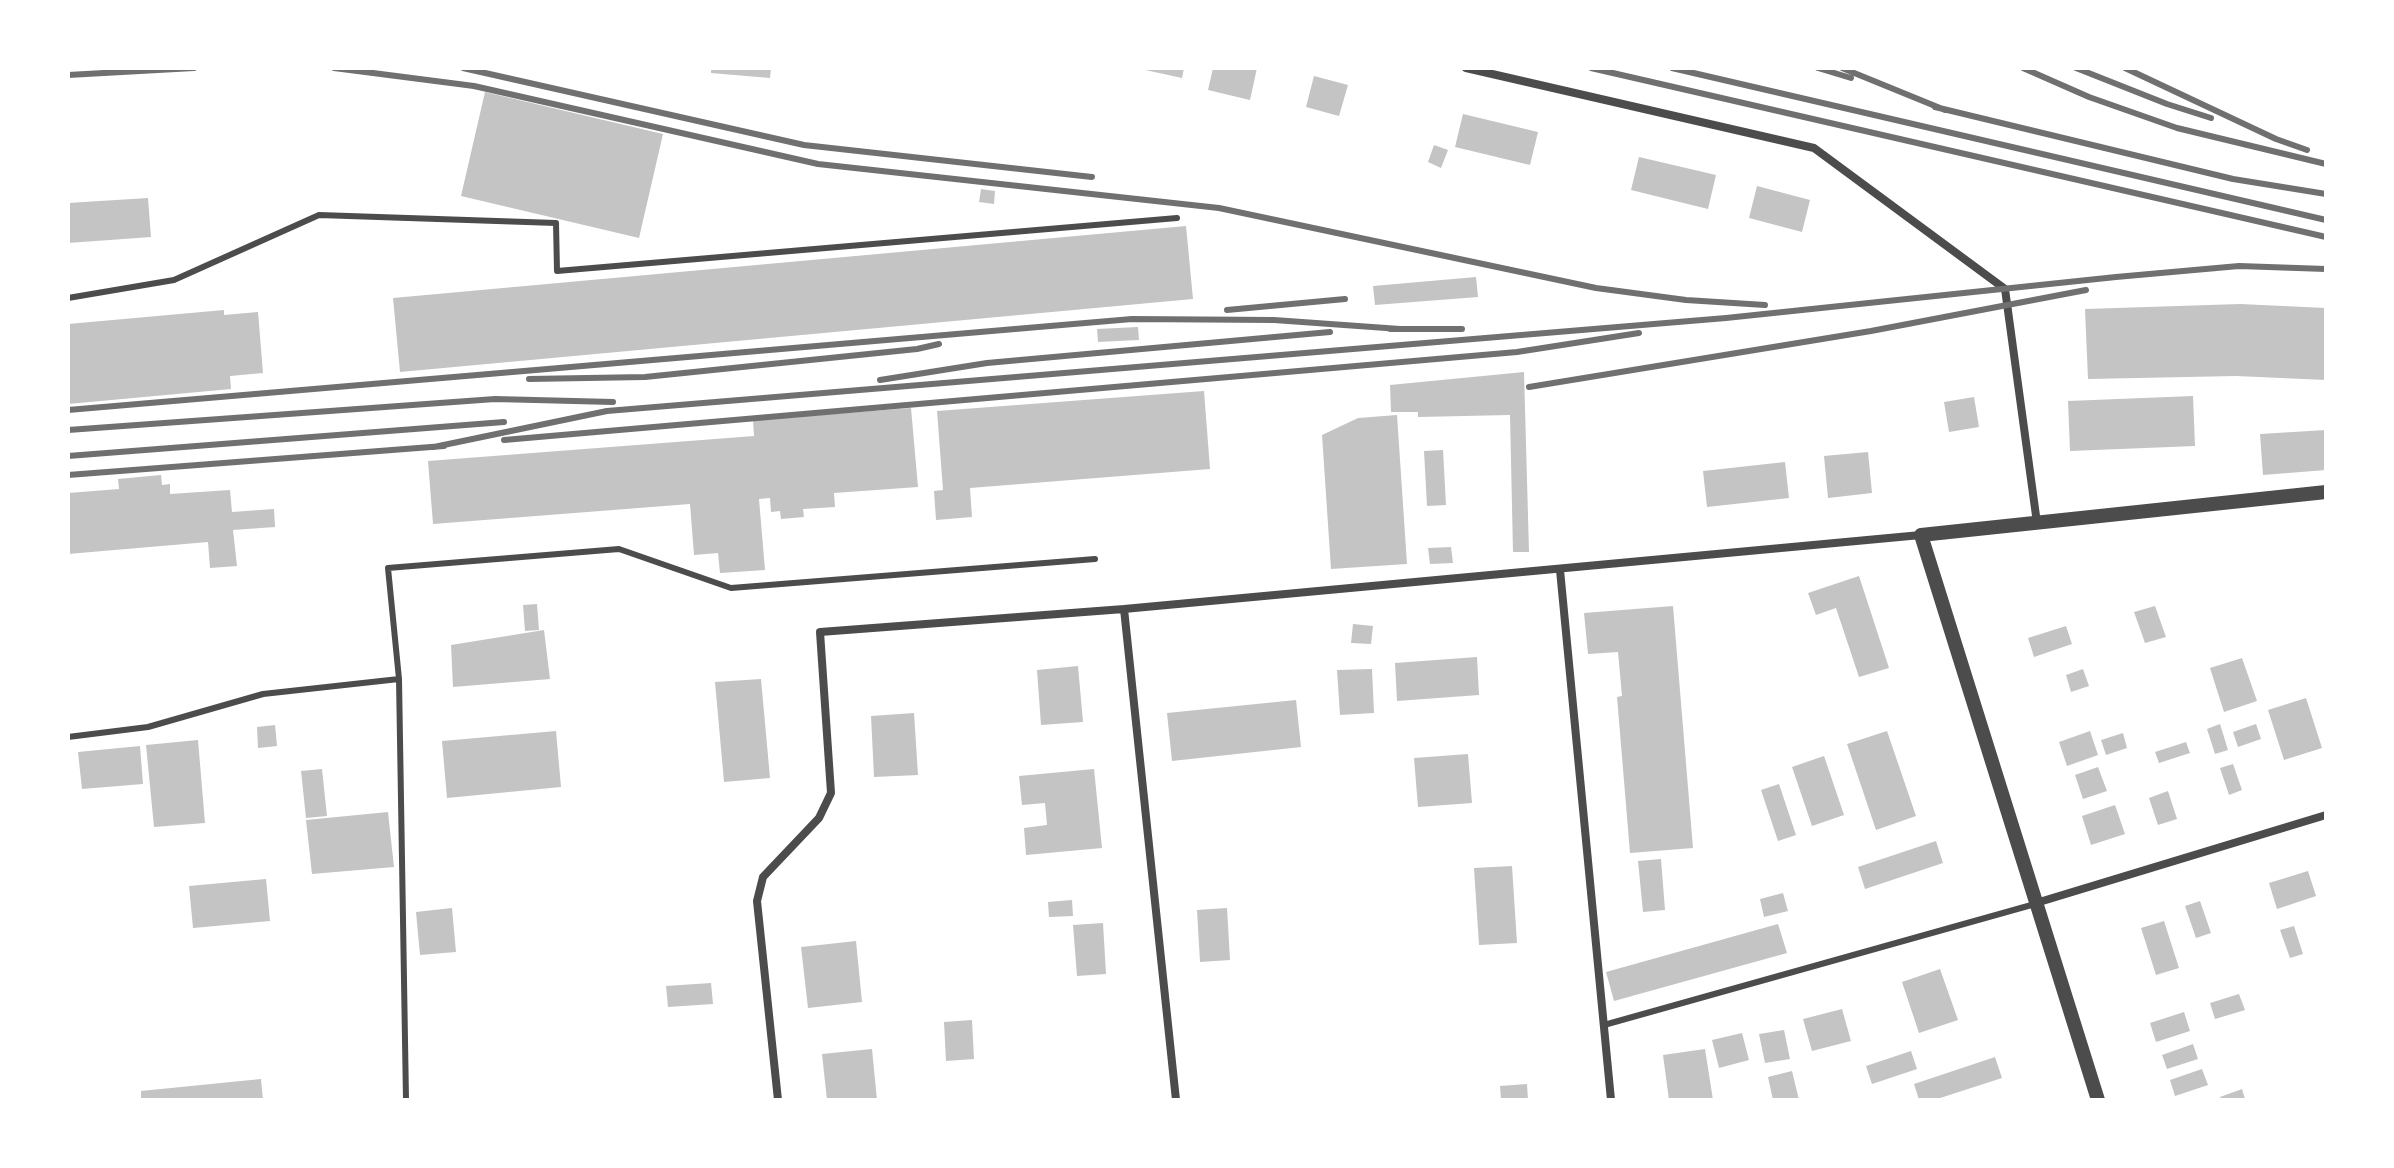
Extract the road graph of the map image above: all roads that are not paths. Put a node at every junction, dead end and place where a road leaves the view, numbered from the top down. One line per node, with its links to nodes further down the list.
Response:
1 (1466, 68): 5 (street)
2 (1177, 218): 3 (lane)
3 (68, 298)
4 (2326, 492): 5 (street)
5 (2037, 523): 6 (street)
6 (1921, 535): 8 (street); 13 (street)
7 (1095, 559): 10 (lane)
8 (1560, 570): 9 (street); 14 (street)
9 (1124, 609): 16 (street); 17 (street)
10 (399, 679): 11 (lane); 15 (lane)
11 (68, 737)
12 (2326, 815): 13 (street)
13 (2035, 904): 14 (lane); 19 (street)
14 (1604, 1025): 18 (street)
15 (406, 1100)
16 (778, 1100)
17 (1176, 1100)
18 (1611, 1100)
19 (2098, 1100)

